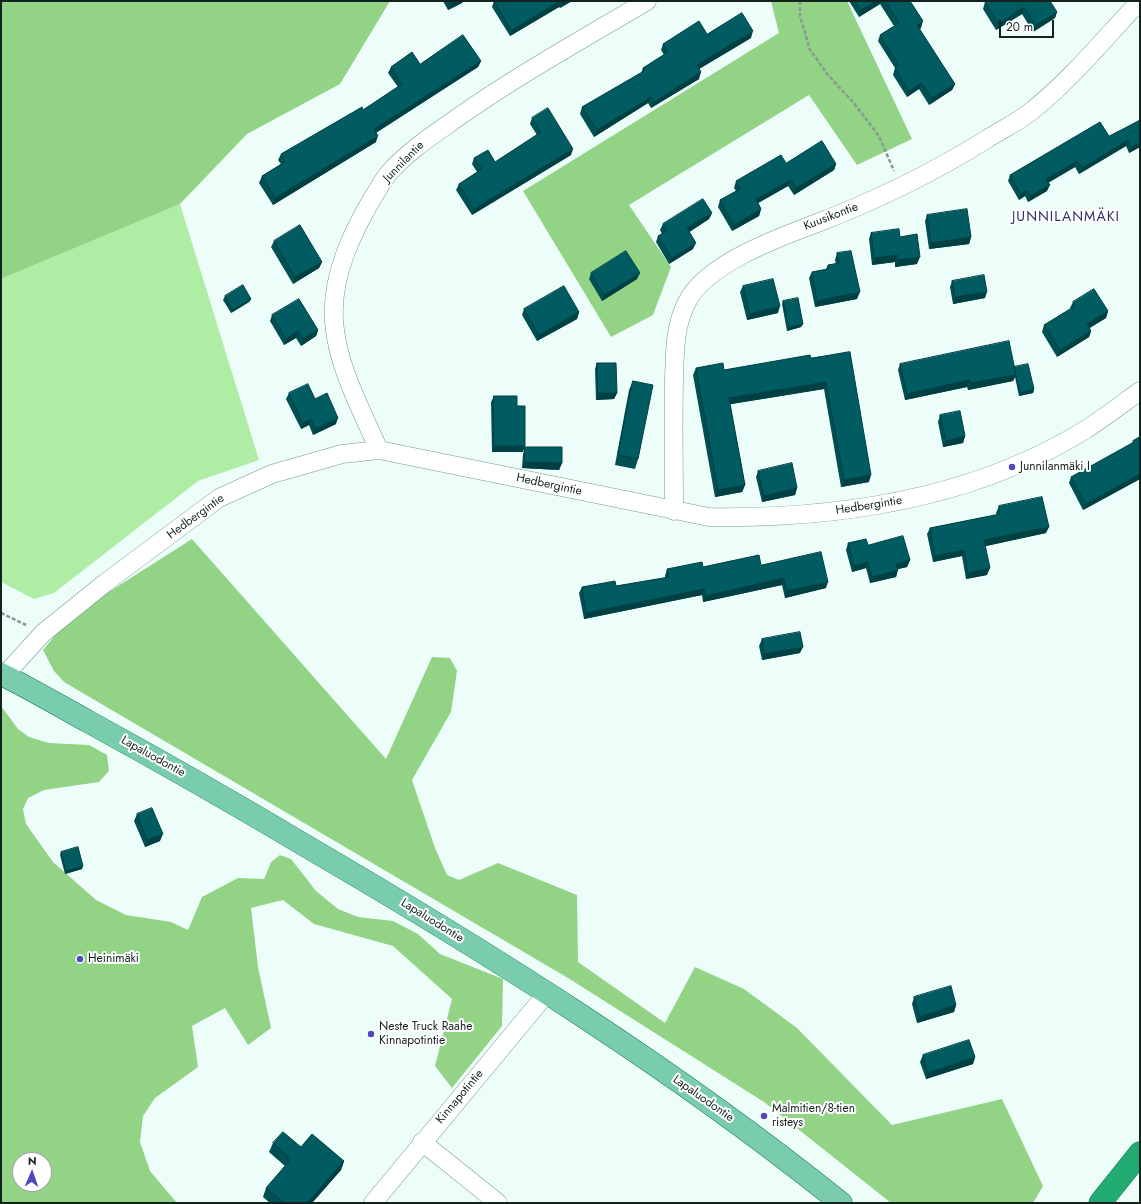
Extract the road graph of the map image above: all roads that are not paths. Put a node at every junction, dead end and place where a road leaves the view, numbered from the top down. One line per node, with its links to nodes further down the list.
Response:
1 (647, 1): 4 (street, Junnilantie)
2 (1140, 1): 5 (street, Kuusikontie)
3 (1140, 391): 5 (street, Hedbergintie)
4 (379, 450): 5 (street, Hedbergintie); 6 (street, Hedbergintie)
5 (674, 511)
6 (3, 675): 7 (main road, Lapaluodontie)
7 (547, 993): 8 (street, Kinnapotintie); 12 (main road, Lapaluodontie)
8 (422, 1142): 10 (street, Kinnapotintie); 11 (street)
9 (1140, 1153): 13 (highway)
10 (373, 1203)
11 (498, 1203)
12 (841, 1203)
13 (1100, 1203)

